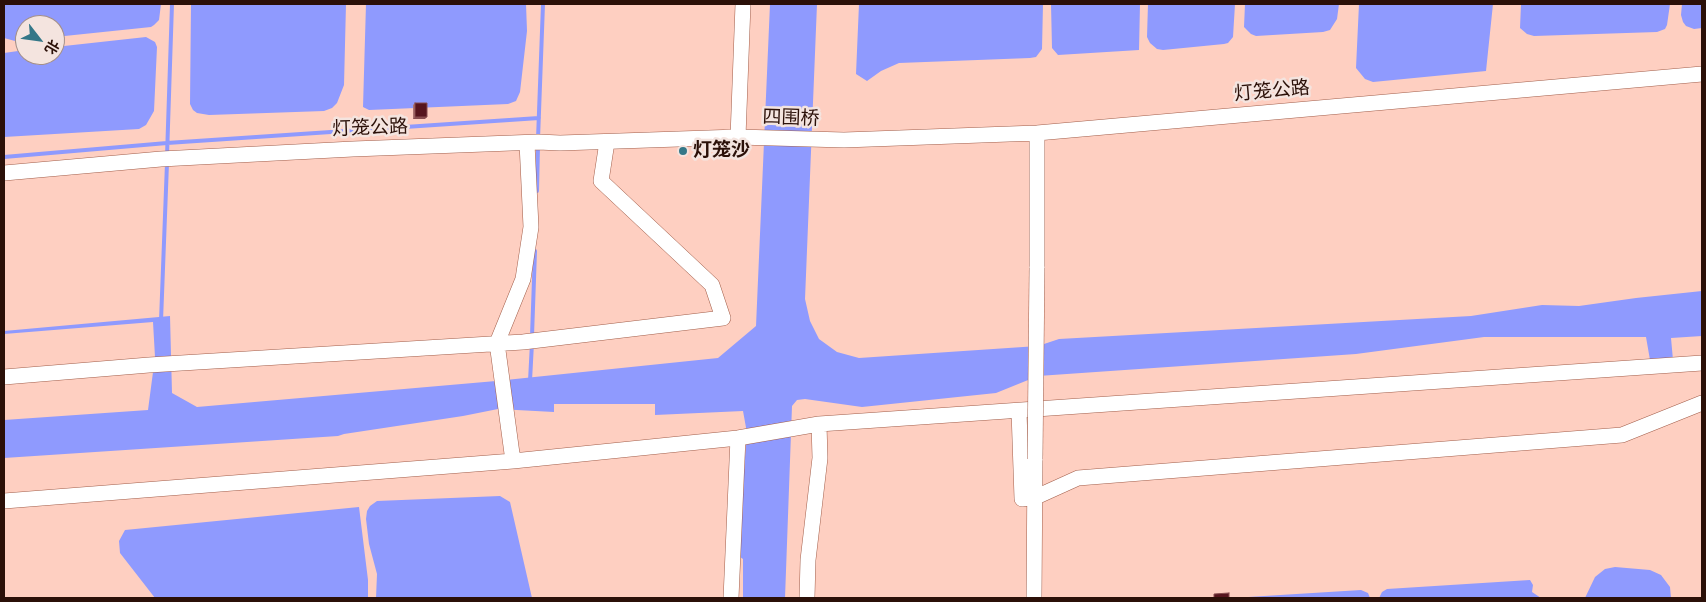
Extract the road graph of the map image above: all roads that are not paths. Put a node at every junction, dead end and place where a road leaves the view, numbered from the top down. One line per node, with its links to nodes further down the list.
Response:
1 (743, 4): 4 (street)
2 (1702, 74): 3 (street, 灯笼公路)
3 (1037, 133): 5 (street, 灯笼公路); 17 (street, bridge)
4 (738, 138): 5 (street, 四围桥); 6 (street, 灯笼公路)
5 (844, 140)
6 (607, 142): 7 (street, 灯笼公路); 9 (street)
7 (533, 143): 8 (street, 灯笼公路); 9 (street)
8 (4, 173)
9 (497, 343): 11 (street); 16 (street)
10 (1702, 363): 13 (street)
11 (4, 377)
12 (1702, 402): 17 (street)
13 (1018, 411): 14 (street); 17 (street)
14 (819, 424): 15 (street); 20 (street)
15 (738, 438): 16 (street); 19 (street)
16 (513, 461): 18 (street)
17 (1036, 497): 21 (street)
18 (4, 500)
19 (731, 598)
20 (806, 598)
21 (1034, 598)

